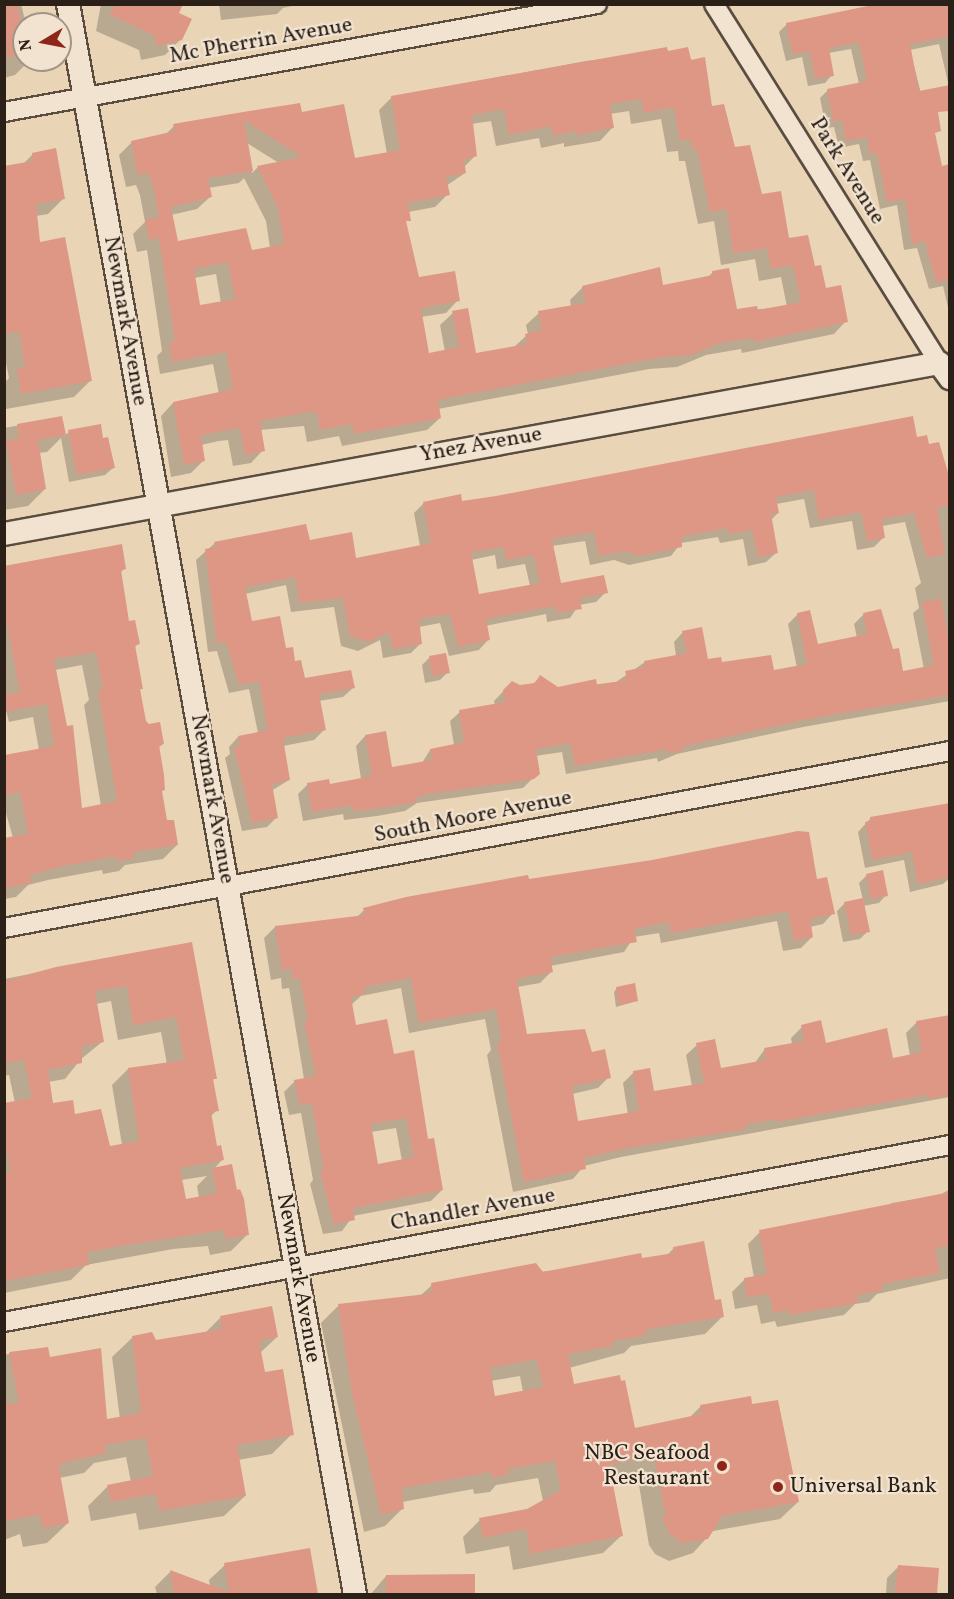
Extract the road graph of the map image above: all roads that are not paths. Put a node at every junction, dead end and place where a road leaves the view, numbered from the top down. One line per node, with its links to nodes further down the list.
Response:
1 (68, 4): 4 (street, Newmark Avenue)
2 (597, 4): 4 (street, Mc Pherrin Avenue)
3 (714, 4): 6 (street, Park Avenue)
4 (85, 97): 5 (street, Mc Pherrin Avenue); 7 (street, Newmark Avenue)
5 (4, 112)
6 (944, 371): 7 (street, Ynez Avenue)
7 (159, 506): 8 (street, Ynez Avenue); 10 (street, Newmark Avenue)
8 (4, 534)
9 (950, 751): 10 (street, South Moore Avenue)
10 (227, 885): 11 (street, South Moore Avenue); 13 (street, Newmark Avenue)
11 (4, 928)
12 (950, 1145): 13 (street, Chandler Avenue)
13 (297, 1267): 14 (street, Chandler Avenue); 15 (street, Newmark Avenue)
14 (4, 1322)
15 (354, 1594)

